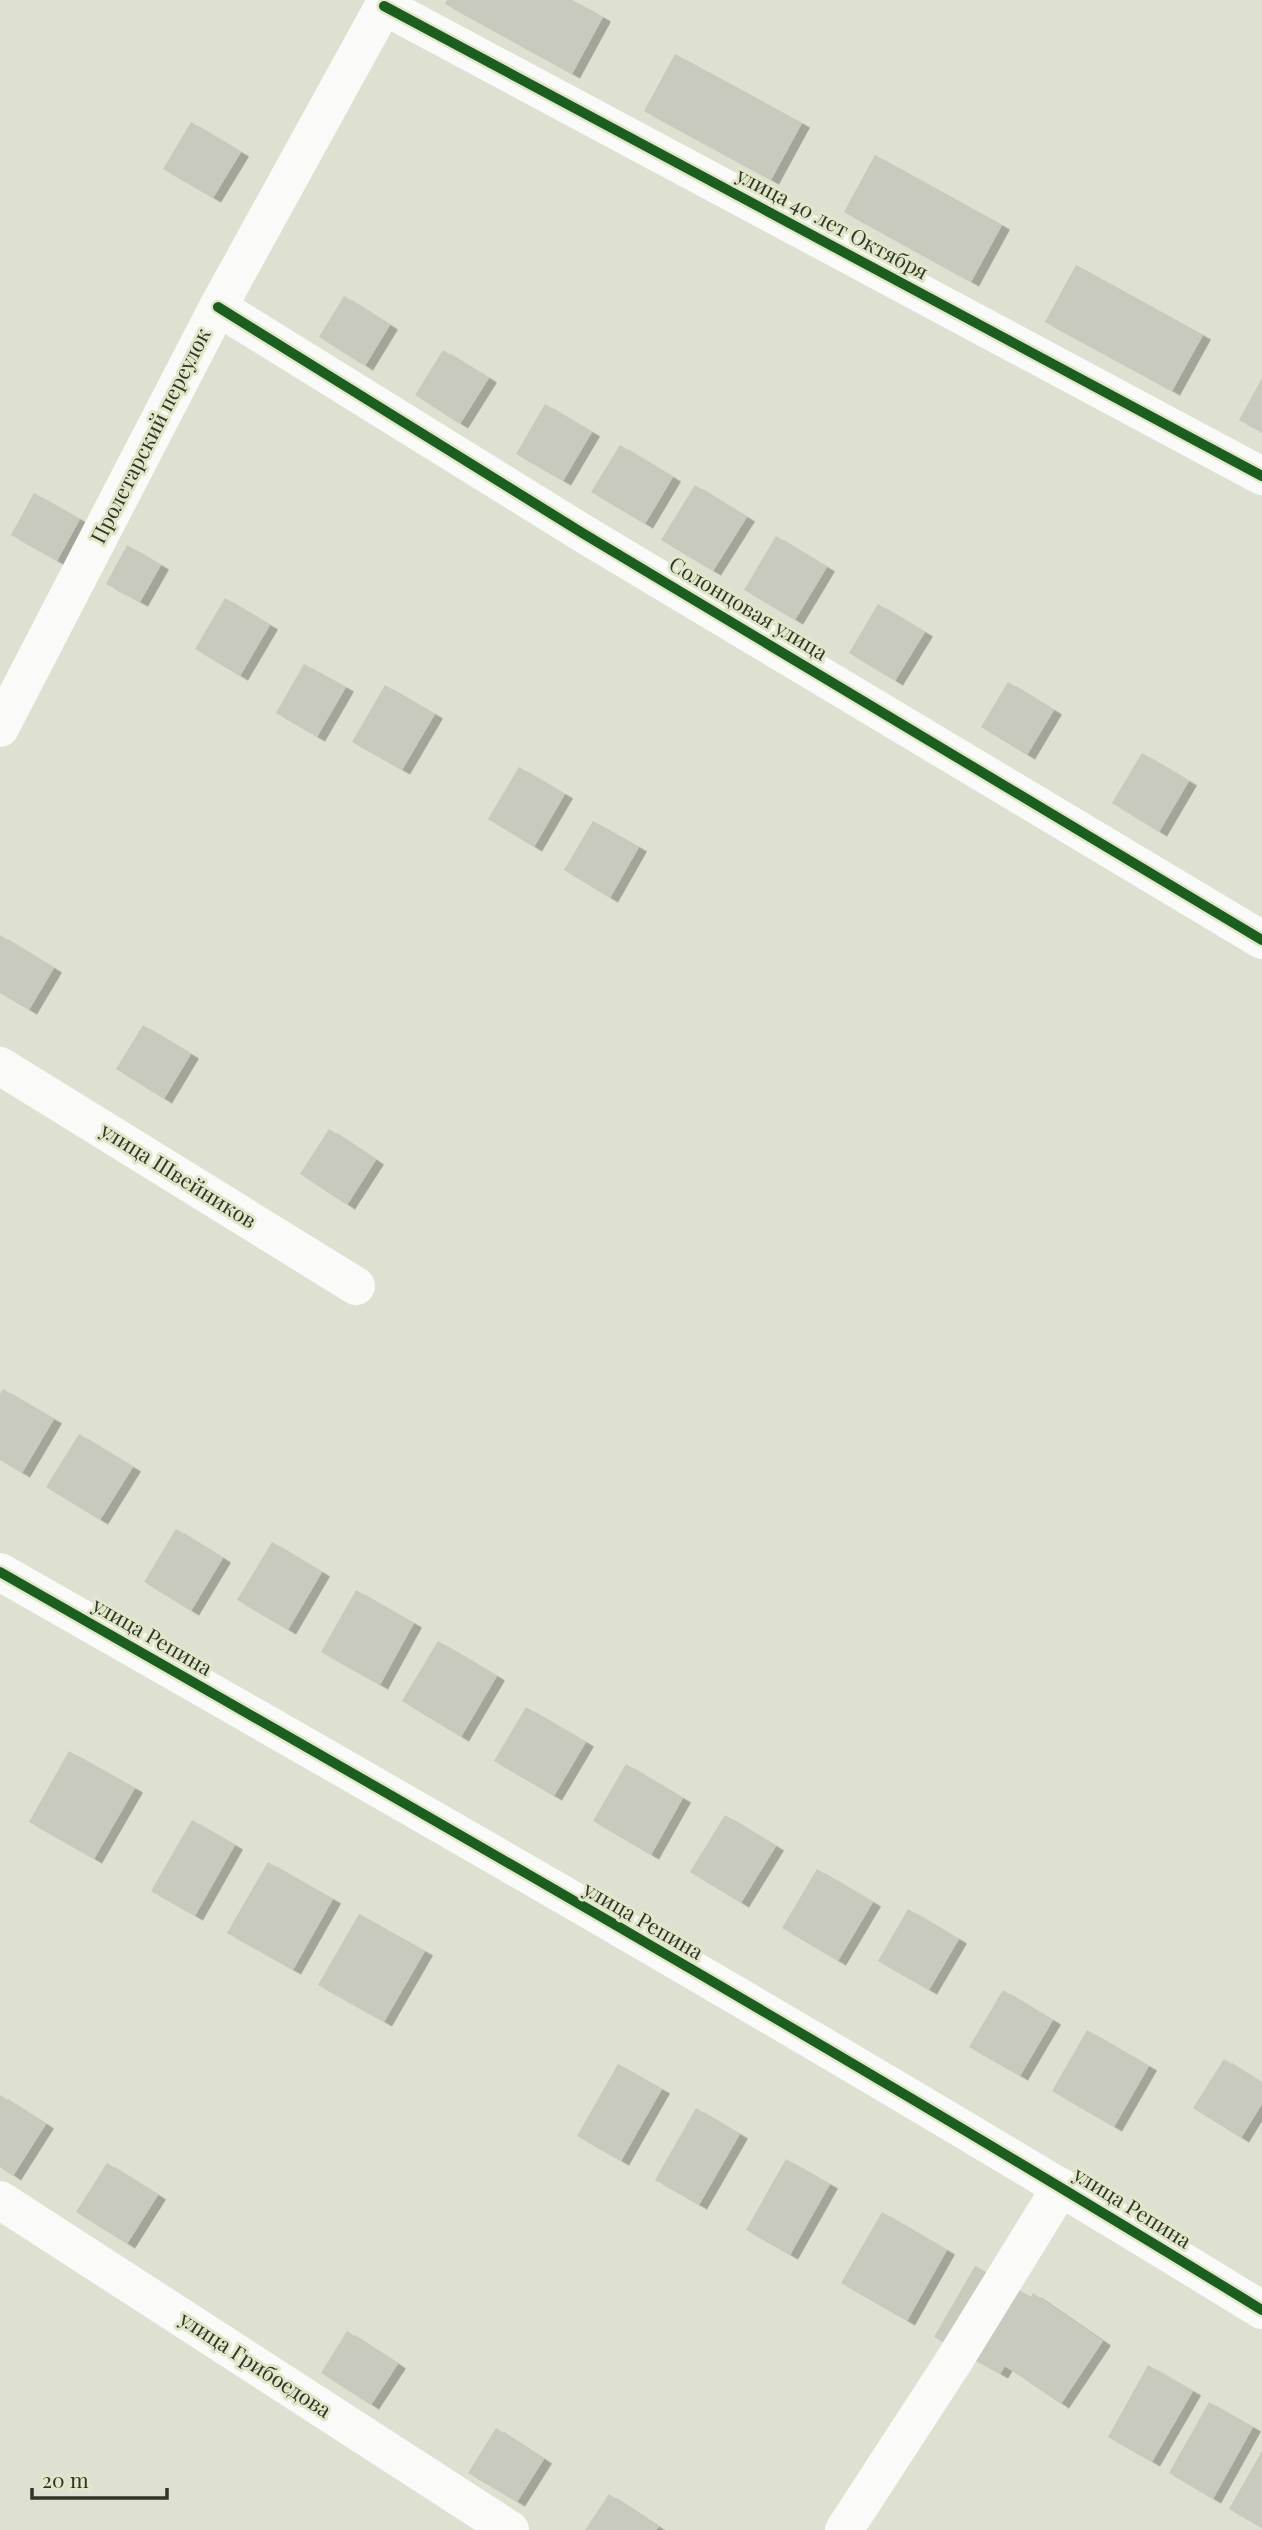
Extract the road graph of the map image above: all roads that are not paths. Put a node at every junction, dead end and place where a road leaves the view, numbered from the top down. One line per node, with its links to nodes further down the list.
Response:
1 (386, 3): 2 (street, Пролетарский переулок); 3 (street, улица 40 лет Октября)
2 (218, 307): 4 (street, Пролетарский переулок); 5 (street, Солонцовая улица)
3 (1262, 477)
4 (0, 728)
5 (1262, 940)
6 (0, 1066): 7 (street, улица Швейников)
7 (356, 1286)
8 (0, 1572): 9 (street, улица Репина)
9 (1062, 2187): 11 (street, улица Репина); 13 (street)
10 (0, 2200): 12 (street, улица Грибоедова)
11 (1262, 2310)
12 (510, 2530)
13 (844, 2530)

